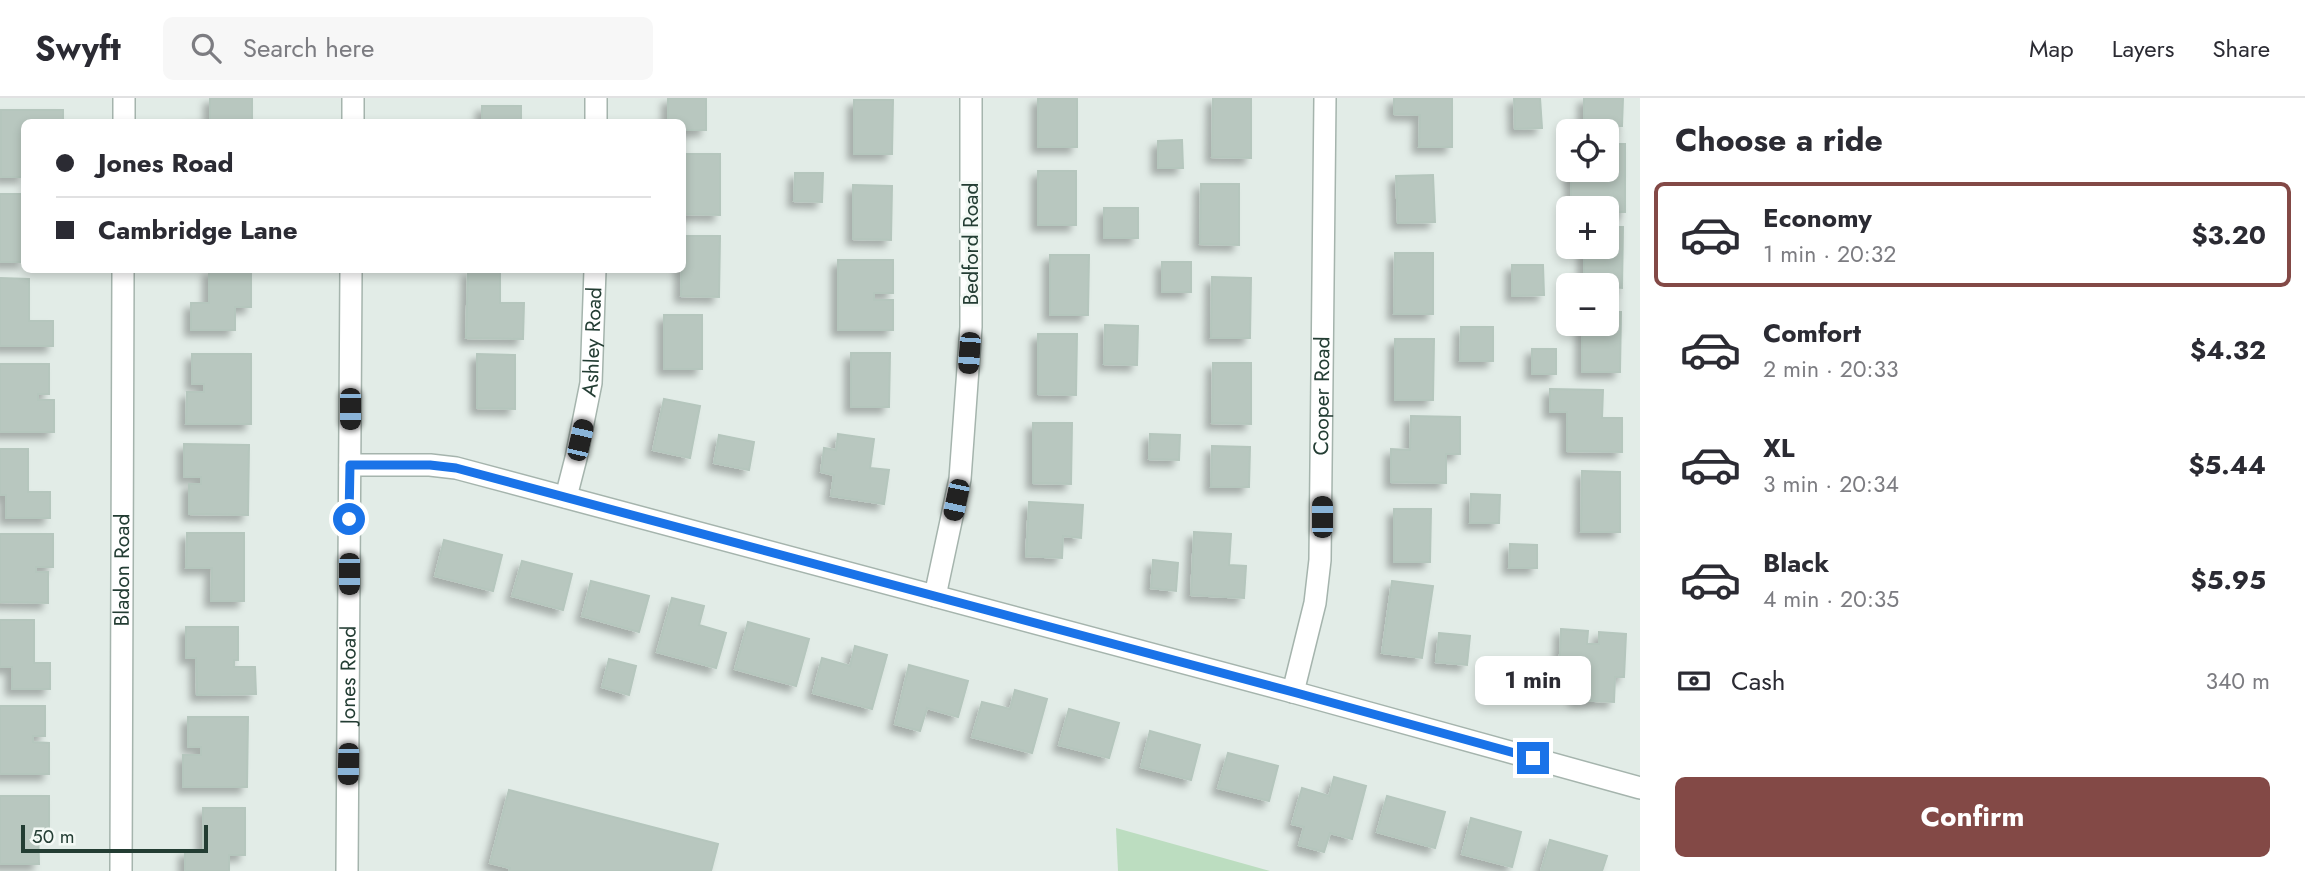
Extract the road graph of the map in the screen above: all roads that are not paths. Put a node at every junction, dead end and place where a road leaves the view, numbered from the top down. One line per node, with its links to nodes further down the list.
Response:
1 (124, 98): 6 (street)
2 (353, 98): 7 (street)
3 (596, 98): 8 (street)
4 (971, 98): 14 (street, Bedford Road)
5 (1325, 98): 15 (street, Cooper Road)
6 (124, 119)
7 (352, 119)
8 (596, 119)
9 (123, 273): 17 (street, Bladon Road)
10 (351, 273): 12 (street, Jones Road)
11 (594, 273): 13 (street, Ashley Road)
12 (350, 465): 13 (street); 18 (street, Jones Road)
13 (565, 497): 14 (street)
14 (935, 596): 15 (street)
15 (1293, 692): 16 (street)
16 (1640, 788)
17 (121, 871)
18 (347, 871)

